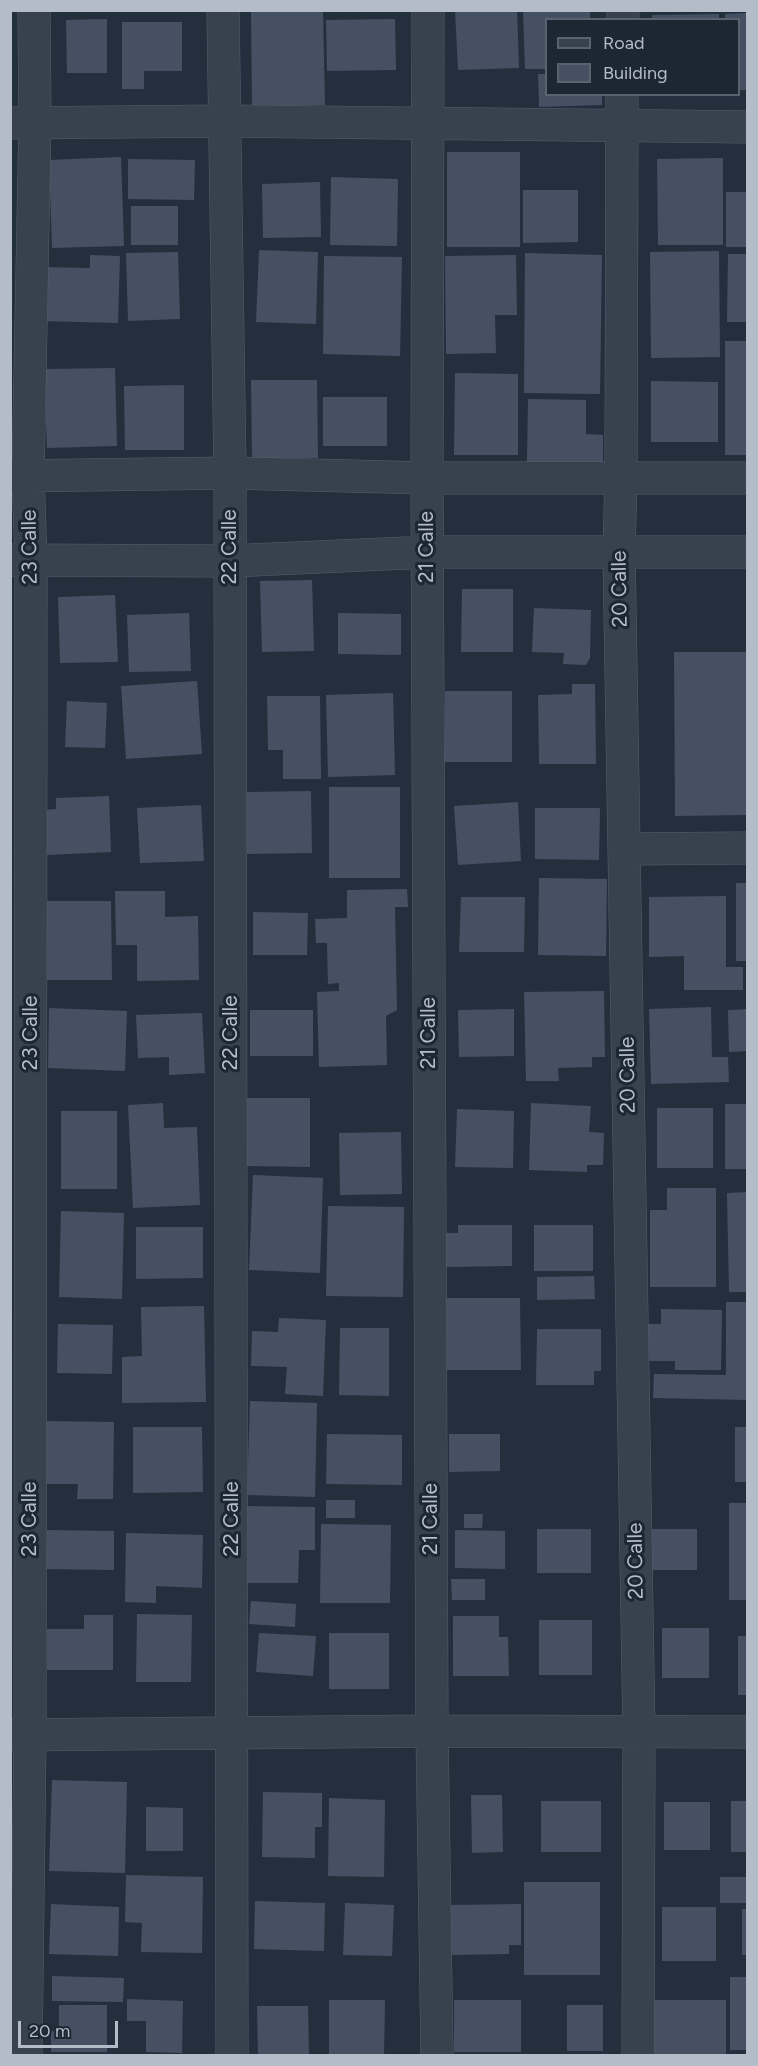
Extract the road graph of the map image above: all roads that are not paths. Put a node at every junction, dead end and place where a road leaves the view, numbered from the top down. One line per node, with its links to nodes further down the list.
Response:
1 (34, 10): 6 (street, 23 Calle)
2 (223, 10): 5 (street, 22 Calle)
3 (428, 10): 7 (street, 21 Calle)
4 (622, 96): 8 (street, 20 Calle)
5 (224, 121): 6 (street); 7 (street); 10 (street, 22 Calle)
6 (23, 122): 11 (street, 23 Calle)
7 (428, 125): 8 (street); 12 (street, 21 Calle)
8 (622, 126): 9 (street); 13 (street, 20 Calle)
9 (747, 127)
10 (230, 473): 11 (street); 12 (street); 19 (street, 22 Calle)
11 (19, 476): 18 (street, 23 Calle)
12 (427, 478): 13 (street); 15 (street, 21 Calle)
13 (621, 478): 14 (street); 16 (street, 20 Calle)
14 (747, 478)
15 (428, 552): 16 (street); 19 (street); 22 (street, 21 Calle)
16 (619, 552): 17 (street); 21 (street, 20 Calle)
17 (747, 552)
18 (21, 560): 19 (street); 26 (street, 23 Calle)
19 (230, 561): 25 (street, 22 Calle)
20 (747, 848): 21 (street)
21 (624, 849): 23 (street, 20 Calle)
22 (432, 1731): 23 (street); 25 (street); 29 (street, 21 Calle)
23 (639, 1732): 24 (street); 30 (street, 20 Calle)
24 (747, 1732)
25 (232, 1734): 26 (street); 28 (street, 22 Calle)
26 (20, 1735): 27 (street, 23 Calle)
27 (26, 2055)
28 (232, 2055)
29 (437, 2055)
30 (638, 2055)

